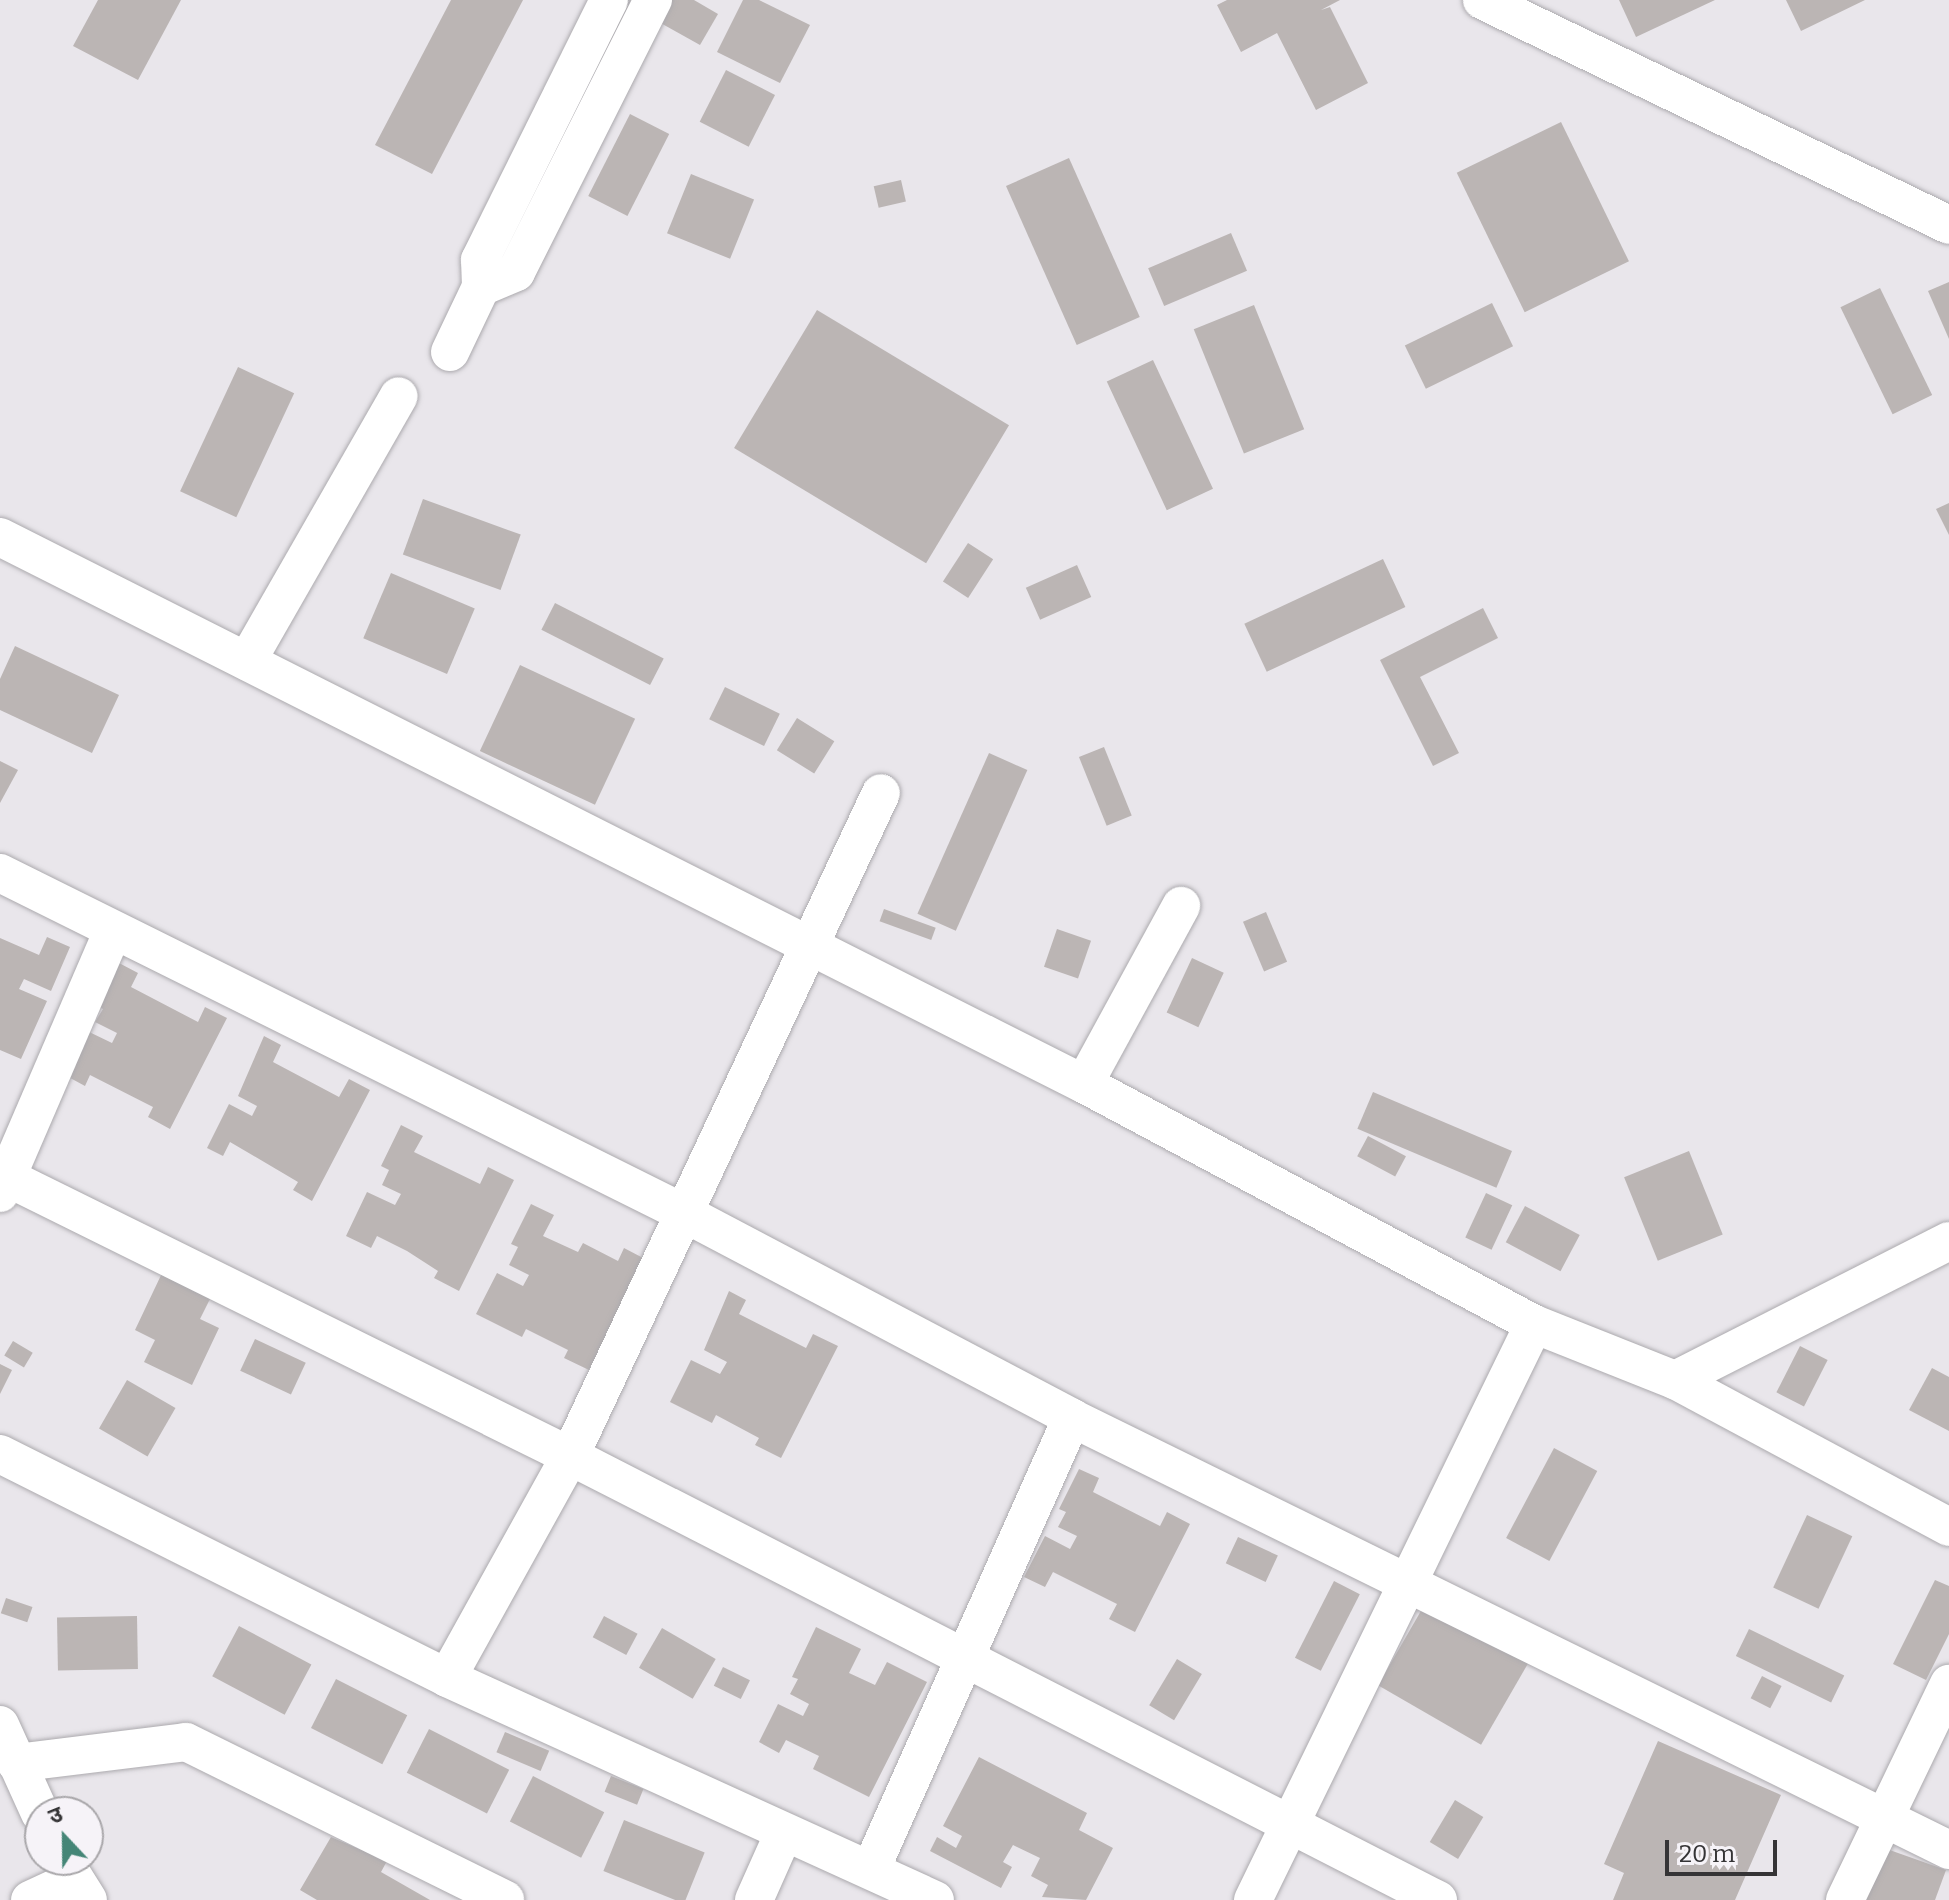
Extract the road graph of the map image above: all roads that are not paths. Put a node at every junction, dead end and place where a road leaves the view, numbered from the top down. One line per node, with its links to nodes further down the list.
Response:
1 (609, 0): 5 (street)
2 (653, 0): 5 (street)
3 (1482, 0): 4 (street)
4 (1949, 225)
5 (481, 287): 6 (street)
6 (450, 352)
7 (399, 396): 9 (street)
8 (0, 537): 9 (street)
9 (247, 661): 14 (street)
10 (881, 793): 14 (street)
11 (0, 873): 13 (street)
12 (1181, 906): 15 (street)
13 (113, 930): 16 (street); 17 (street)
14 (808, 947): 15 (street); 17 (street)
15 (1084, 1084): 19 (street)
16 (2, 1182): 23 (street)
17 (682, 1212): 21 (street); 23 (street)
18 (1949, 1241): 20 (street)
19 (1534, 1324): 20 (street); 25 (street)
20 (1675, 1380): 24 (street)
21 (1072, 1418): 25 (street); 26 (street)
22 (0, 1454): 27 (street)
23 (570, 1456): 26 (street); 27 (street)
24 (1949, 1527)
25 (1408, 1579): 32 (street); 33 (street)
26 (964, 1656): 33 (street); 36 (street)
27 (447, 1678): 34 (street)
28 (1949, 1684): 32 (street)
29 (0, 1725): 30 (street)
30 (16, 1763): 31 (street); 39 (street)
31 (32, 1796)
32 (1882, 1819): 35 (street); 44 (street)
33 (1292, 1826): 42 (street); 43 (street)
34 (783, 1835): 36 (street); 40 (street)
35 (1949, 1850)
36 (871, 1869): 41 (street)
37 (74, 1880): 38 (street)
38 (30, 1900)
39 (505, 1900)
40 (754, 1900)
41 (935, 1900)
42 (1253, 1900)
43 (1438, 1900)
44 (1845, 1900)

